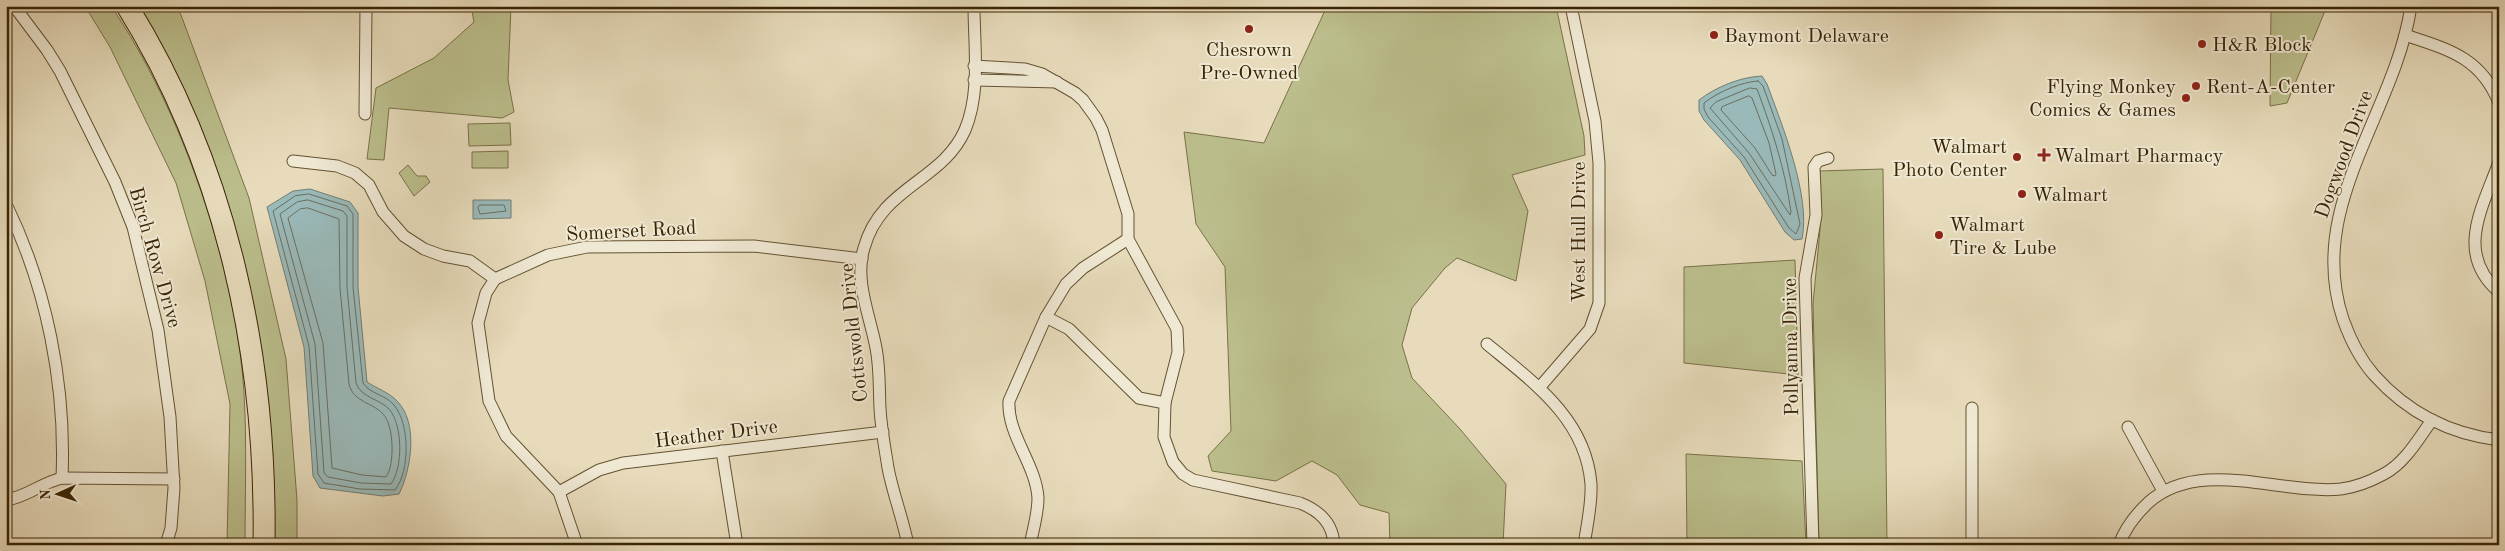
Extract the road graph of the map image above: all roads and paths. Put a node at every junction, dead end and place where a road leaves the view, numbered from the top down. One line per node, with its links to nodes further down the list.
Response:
1 (14, 6): 32 (street, Birch Row Drive)
2 (127, 6): 37 (highway)
3 (366, 6): 12 (street)
4 (974, 6): 8 (street, Cottswold Drive)
5 (1571, 6): 23 (street, West Hull Drive)
6 (2411, 6): 7 (street, Dogwood Drive)
7 (2405, 35): 11 (street); 26 (street, Dogwood Drive)
8 (974, 66): 9 (street, Cottswold Drive); 10 (street)
9 (974, 80): 10 (street); 18 (street, Cottswold Drive)
10 (1057, 82): 17 (street)
11 (2499, 102)
12 (364, 114)
13 (1828, 158): 44 (street, Pollyanna Drive)
14 (293, 161): 19 (street)
15 (2499, 162): 20 (street)
16 (6, 204): 31 (street)
17 (1128, 239): 21 (street); 24 (street)
18 (862, 259): 19 (street, Somerset Road); 28 (street, Cottswold Drive)
19 (495, 279): 34 (street)
20 (2499, 292)
21 (1046, 317): 24 (street); 41 (street)
22 (1487, 344): 23 (street)
23 (1539, 388): 43 (street)
24 (1165, 402): 42 (street)
25 (1972, 408): 45 (street)
26 (2432, 420): 29 (street, Dogwood Drive); 33 (street)
27 (2128, 427): 33 (street)
28 (883, 432): 30 (street, Heather Drive); 40 (street, Cottswold Drive)
29 (2499, 440)
30 (722, 451): 34 (street, Heather Drive); 39 (street)
31 (62, 478): 32 (street); 35 (street)
32 (174, 479): 36 (street, Birch Row Drive)
33 (2163, 491): 46 (street)
34 (558, 492): 38 (street)
35 (6, 500)
36 (166, 545)
37 (264, 545)
38 (577, 545)
39 (737, 545)
40 (908, 545)
41 (1030, 545)
42 (1334, 545)
43 (1584, 545)
44 (1813, 545)
45 (1972, 545)
46 (2119, 545)

